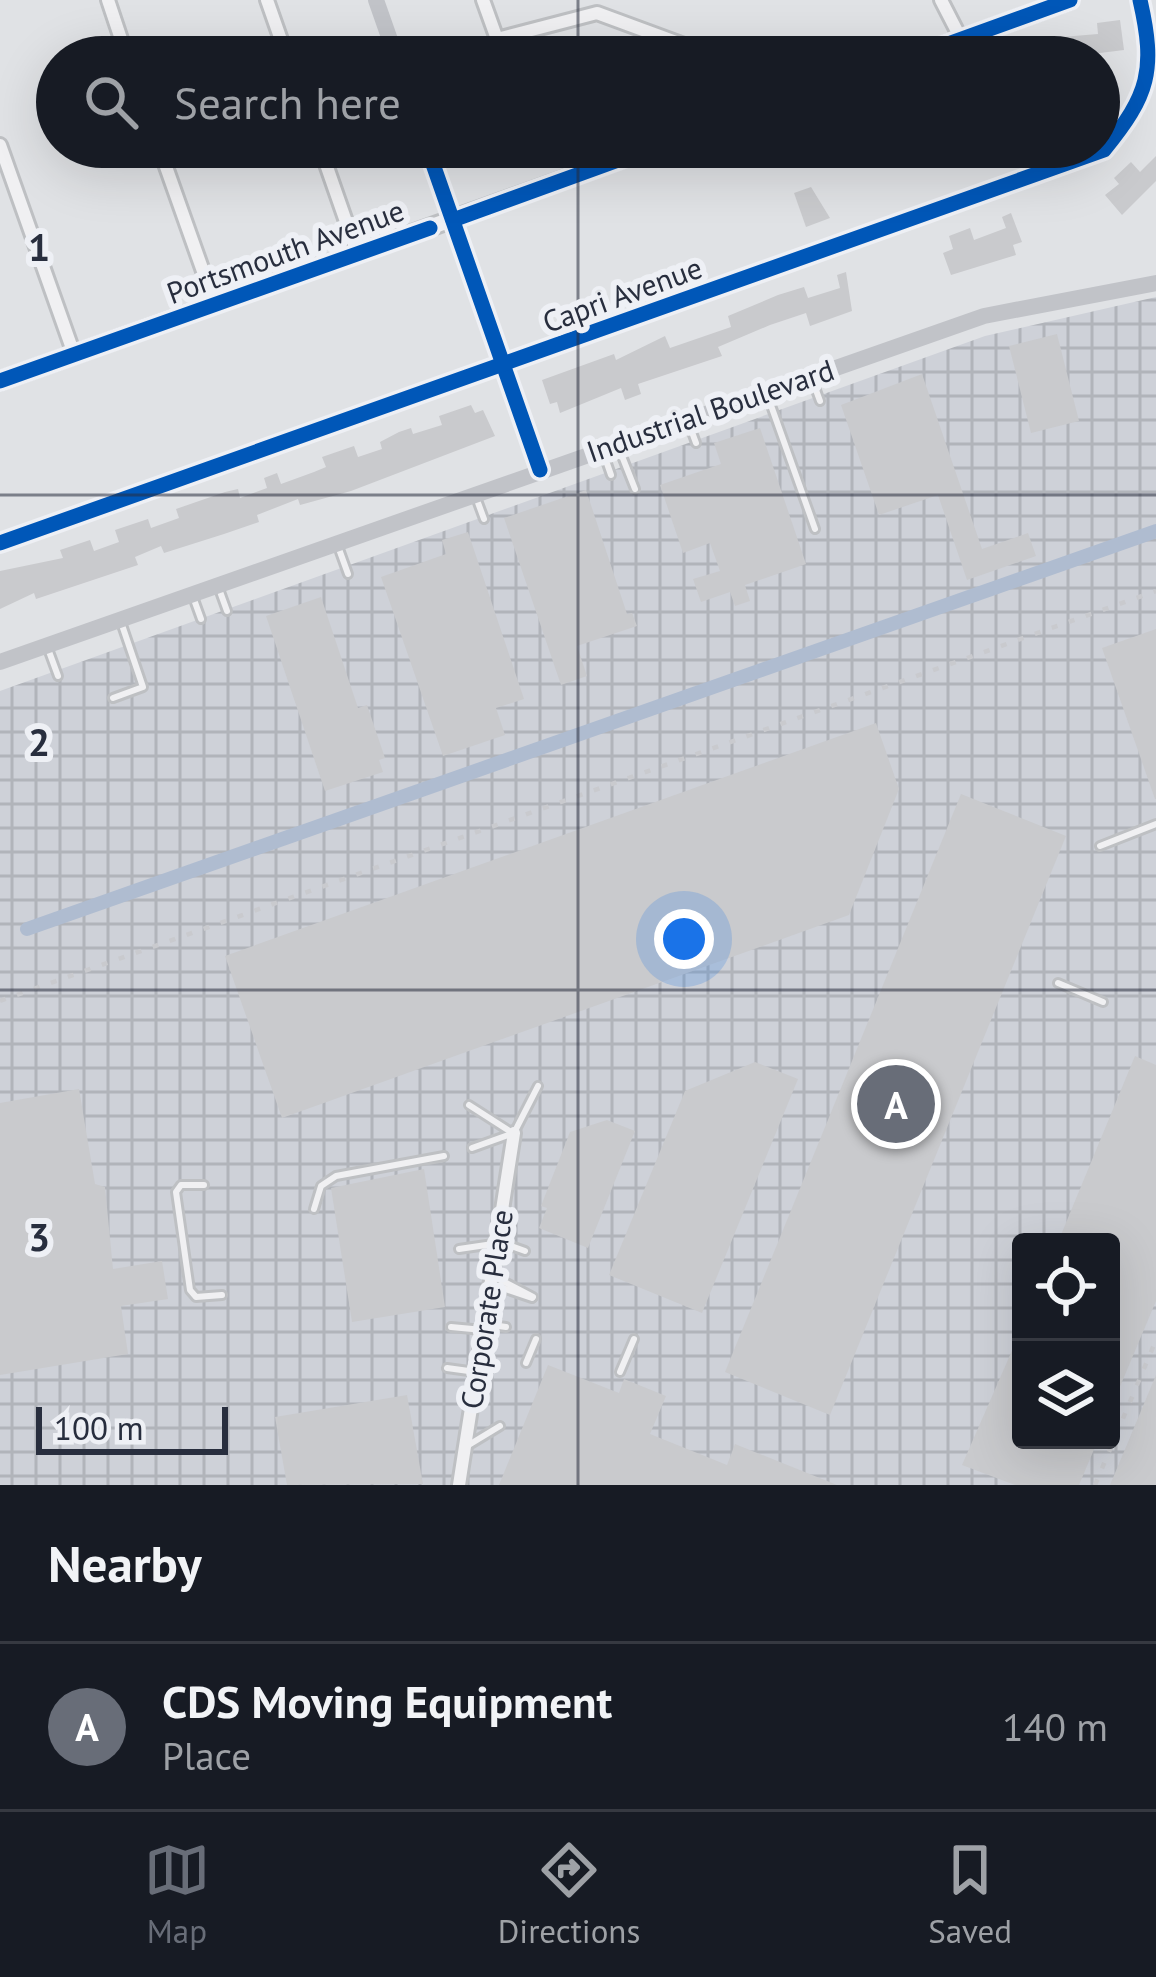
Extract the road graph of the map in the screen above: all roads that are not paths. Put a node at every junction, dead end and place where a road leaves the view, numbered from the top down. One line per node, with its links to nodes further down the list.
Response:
1 (108, 0): 8 (street)
2 (267, 0): 9 (street)
3 (376, 0): 10 (main road)
4 (483, 0): 11 (street)
5 (941, 0): 14 (street)
6 (1070, 0): 15 (street)
7 (1140, 0): 16 (street, Capri Avenue)
8 (120, 36)
9 (280, 36)
10 (389, 36)
11 (495, 36)
12 (508, 36): 13 (street)
13 (659, 36)
14 (959, 36)
15 (969, 36)
16 (1120, 130)
17 (0, 145): 27 (street)
18 (166, 168): 26 (street)
19 (327, 168): 24 (street)
20 (434, 168): 23 (main road)
21 (596, 168): 23 (street, Portsmouth Avenue)
22 (1054, 168): 28 (street, Capri Avenue)
23 (453, 220): 24 (street, Portsmouth Avenue); 28 (main road)
24 (357, 253): 26 (street, Portsmouth Avenue)
25 (1156, 284): 29 (main road, Industrial Boulevard)
26 (215, 305): 27 (street, Portsmouth Avenue)
27 (74, 354): 30 (street, Portsmouth Avenue)
28 (503, 365): 36 (main road); 43 (street, Capri Avenue)
29 (811, 375): 31 (main road, Industrial Boulevard); 32 (lane)
30 (0, 380)
31 (766, 391): 33 (main road, Industrial Boulevard); 41 (lane)
32 (820, 401)
33 (687, 419): 34 (lane); 35 (main road, Industrial Boulevard)
34 (696, 443)
35 (609, 446): 36 (main road, Industrial Boulevard); 37 (lane); 38 (lane)
36 (539, 470): 39 (main road, Industrial Boulevard)
37 (611, 475)
38 (635, 489)
39 (475, 493): 40 (lane); 42 (main road, Industrial Boulevard)
40 (484, 519)
41 (815, 529)
42 (336, 542): 44 (lane); 45 (main road, Industrial Boulevard)
43 (0, 543)
44 (347, 574)
45 (218, 584): 46 (main road, Industrial Boulevard); 47 (lane)
46 (192, 593): 48 (lane); 49 (main road, Industrial Boulevard)
47 (226, 611)
48 (201, 619)
49 (120, 620): 50 (main road, Industrial Boulevard); 53 (lane)
50 (46, 645): 51 (main road, Industrial Boulevard); 52 (lane)
51 (0, 662)
52 (58, 676)
53 (112, 698)
54 (1156, 824): 55 (lane)
55 (1100, 846)
56 (1058, 983): 57 (lane)
57 (1103, 1001)
58 (538, 1085): 60 (lane)
59 (469, 1105): 60 (lane)
60 (514, 1133): 61 (lane); 65 (street, Corporate Place)
61 (472, 1148)
62 (444, 1156): 64 (lane)
63 (203, 1185): 69 (lane)
64 (314, 1209)
65 (497, 1242): 66 (lane); 67 (lane); 68 (street, Corporate Place)
66 (459, 1249)
67 (525, 1251)
68 (491, 1280): 68 (lane); 71 (street, Corporate Place)
69 (222, 1295)
70 (452, 1327): 71 (lane)
71 (483, 1327): 72 (lane); 77 (street, Corporate Place)
72 (506, 1327)
73 (536, 1339): 75 (lane)
74 (634, 1340): 78 (lane)
75 (526, 1363)
76 (447, 1368): 77 (lane)
77 (476, 1372): 80 (street, Corporate Place)
78 (620, 1372)
79 (500, 1426): 80 (lane)
80 (465, 1448): 81 (street, Corporate Place)
81 (459, 1485)

